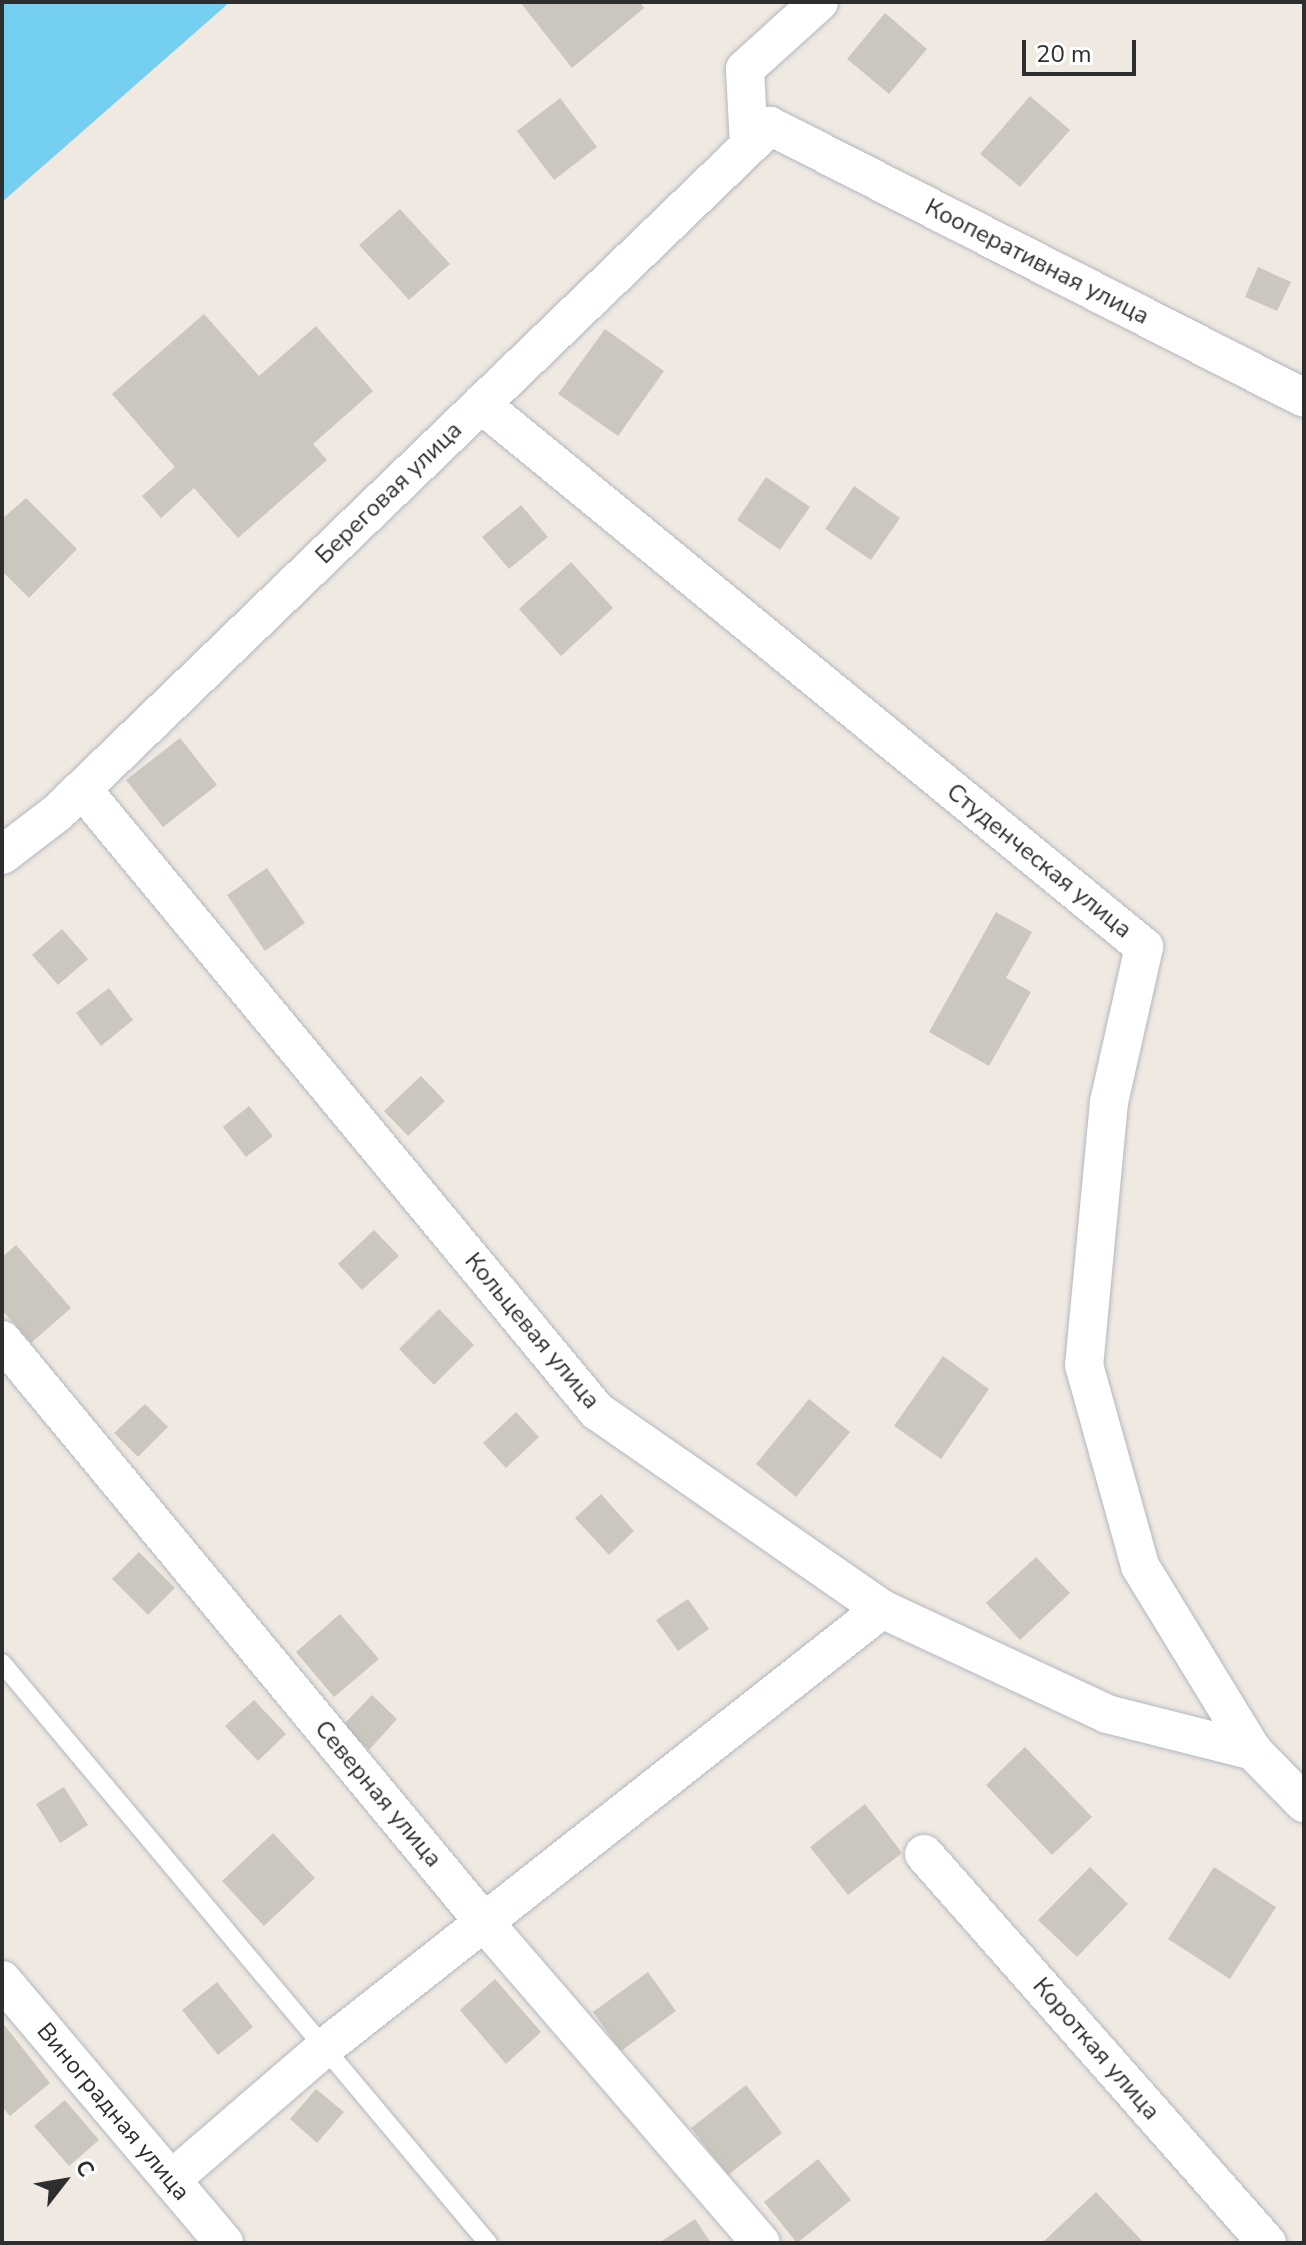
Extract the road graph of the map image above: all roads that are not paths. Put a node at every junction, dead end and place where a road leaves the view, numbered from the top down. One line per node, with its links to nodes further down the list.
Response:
1 (819, 2): 2 (street)
2 (759, 136): 3 (street, Кооперативная улица); 4 (street, Береговая улица)
3 (1304, 398)
4 (481, 404): 5 (street, Береговая улица); 10 (street, Студенческая улица)
5 (82, 789): 6 (street, Береговая улица); 8 (street, Кольцевая улица)
6 (2, 855)
7 (2, 1340): 13 (street, Северная улица)
8 (882, 1609): 10 (street, Кольцевая улица); 13 (street)
9 (2, 1663): 15 (lane)
10 (1253, 1751): 11 (street, Студенческая улица)
11 (1304, 1803)
12 (924, 1854): 20 (street, Короткая улица)
13 (483, 1921): 15 (street); 19 (street, Северная улица)
14 (2, 1980): 16 (street, Виноградная улица)
15 (324, 2048): 16 (street); 18 (lane)
16 (171, 2180): 17 (street, Виноградная улица)
17 (224, 2243)
18 (488, 2243)
19 (761, 2243)
20 (1267, 2243)

